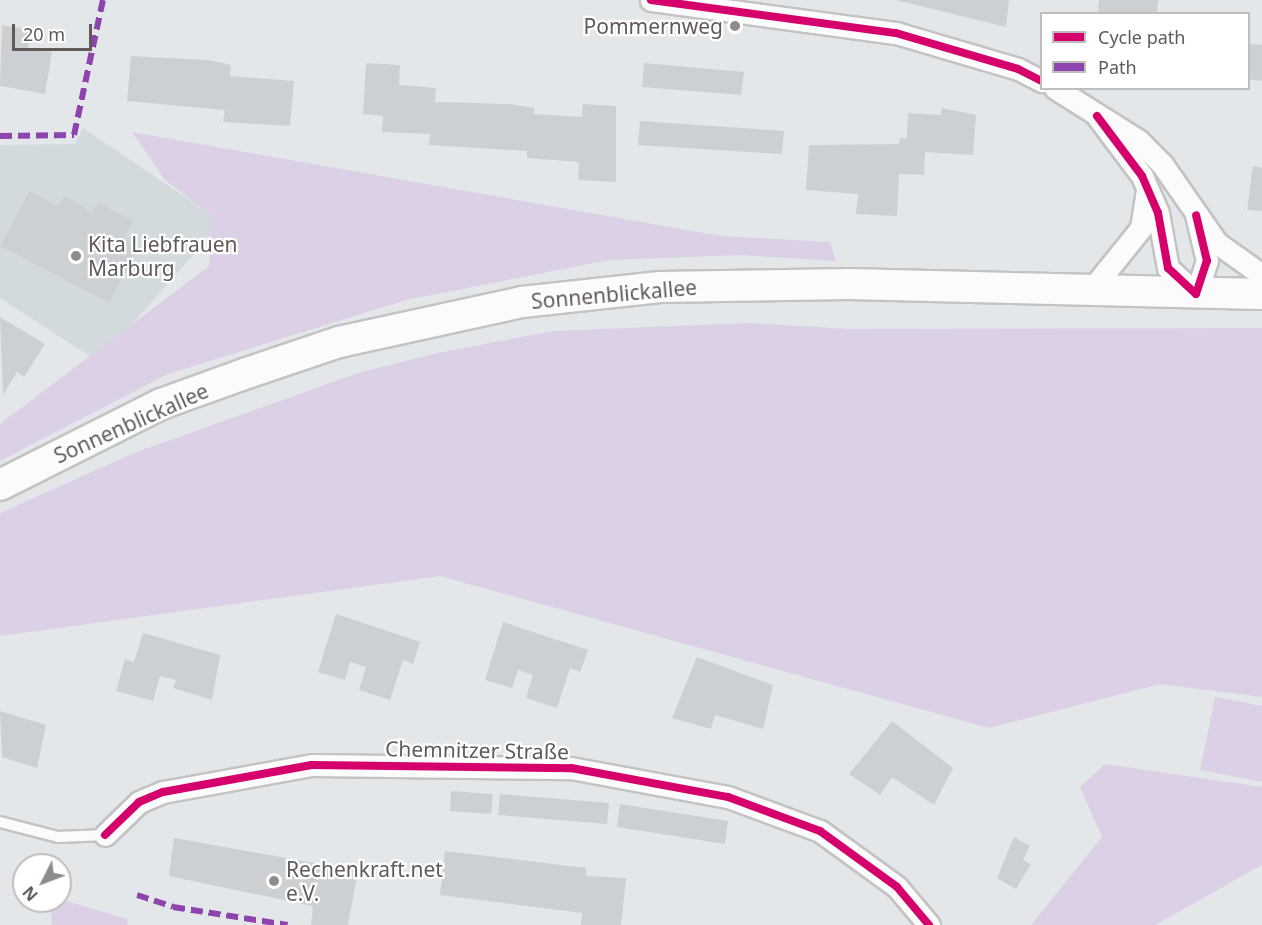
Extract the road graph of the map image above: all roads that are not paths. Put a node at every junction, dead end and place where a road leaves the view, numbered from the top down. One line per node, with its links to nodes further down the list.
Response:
1 (651, 0): 2 (street)
2 (794, 8): 3 (street)
3 (1040, 80)
4 (1058, 90): 5 (street)
5 (1096, 116): 6 (street); 7 (street)
6 (1147, 189): 9 (street); 10 (street)
7 (1196, 215): 8 (street); 10 (street)
8 (1262, 275)
9 (1091, 290): 10 (main road, Sonnenblickallee); 12 (main road, Sonnenblickallee)
10 (1196, 294): 11 (main road, Sonnenblickallee)
11 (1262, 294)
12 (0, 485)
13 (0, 822): 14 (lane)
14 (105, 835): 15 (street, Chemnitzer Straße)
15 (928, 925)

